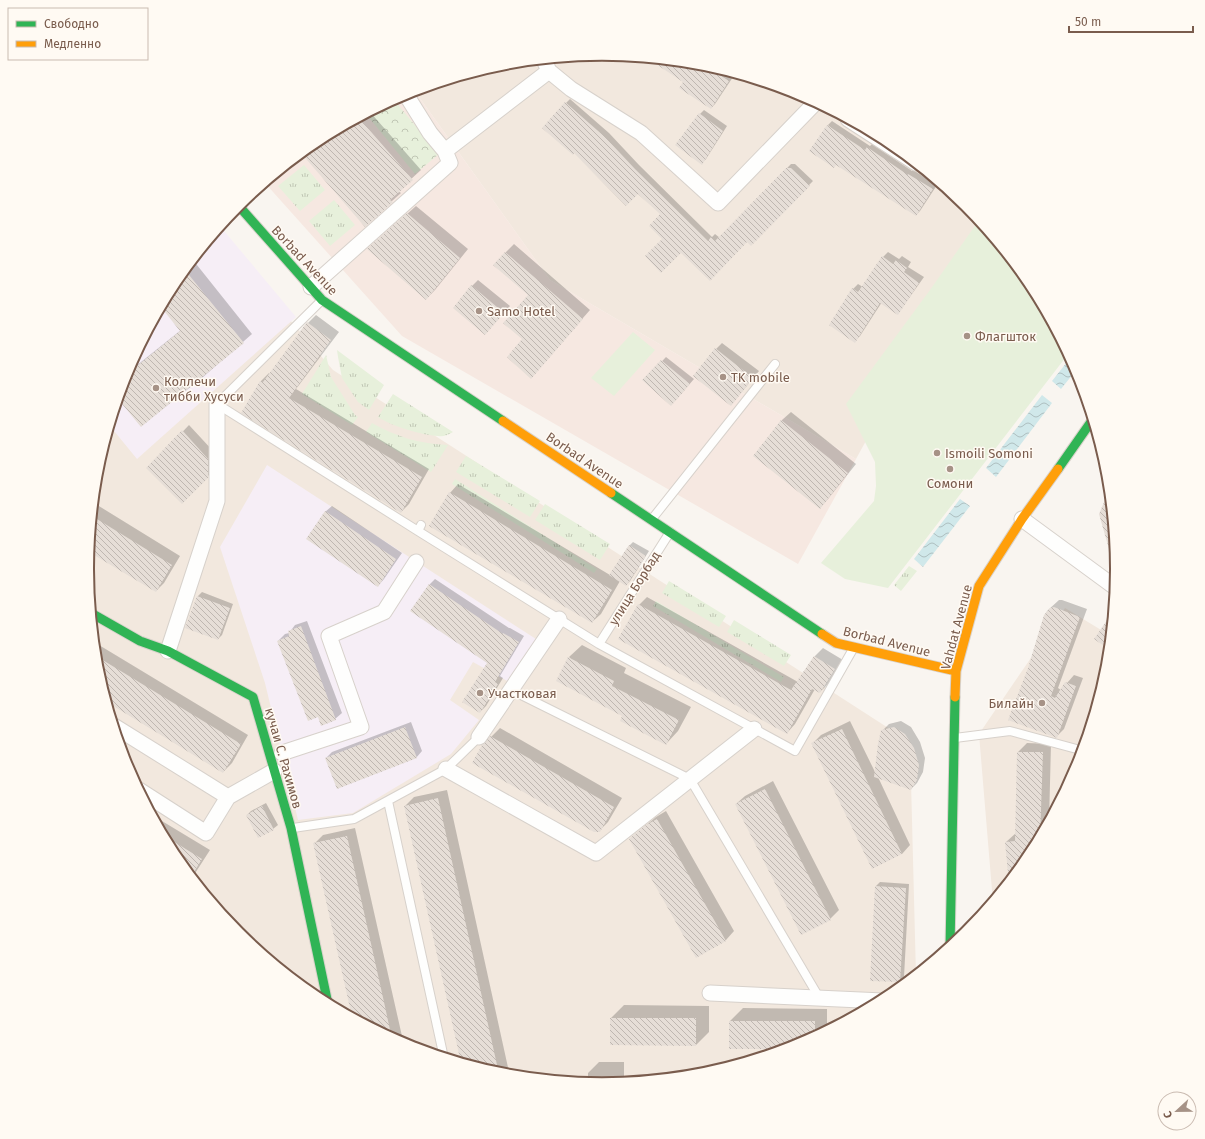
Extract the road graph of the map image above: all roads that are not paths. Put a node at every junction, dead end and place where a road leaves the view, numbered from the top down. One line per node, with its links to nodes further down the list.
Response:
1 (546, 65): 3 (street); 4 (street)
2 (409, 100): 4 (street)
3 (812, 106)
4 (445, 151): 6 (street)
5 (242, 211): 6 (street, Borbad Avenue)
6 (311, 287): 7 (street, Borbad Avenue)
7 (322, 300): 9 (lane); 12 (street, Borbad Avenue)
8 (774, 364): 12 (lane)
9 (217, 404): 17 (lane); 20 (street)
10 (1090, 424): 11 (street, Vahdat Avenue)
11 (1022, 519): 15 (street); 21 (street, Vahdat Avenue)
12 (652, 520): 13 (street, Borbad Avenue)
13 (670, 532): 18 (lane, улица Борбад); 19 (street, Borbad Avenue)
14 (416, 562): 28 (street)
15 (1111, 584)
16 (96, 616): 20 (street, кучаи С. Рахимов)
17 (559, 619): 18 (lane); 22 (street)
18 (599, 644): 23 (lane)
19 (854, 647): 21 (street, Borbad Avenue); 23 (lane)
20 (168, 651): 30 (street, кучаи С. Рахимов)
21 (956, 671): 26 (street, Vahdat Avenue)
22 (511, 690): 25 (street); 31 (lane)
23 (754, 729): 31 (street)
24 (120, 730): 33 (street)
25 (479, 737): 29 (lane)
26 (954, 738): 27 (lane); 36 (street, Vahdat Avenue)
27 (1078, 749)
28 (282, 753)
29 (446, 769): 31 (street); 34 (lane)
30 (274, 771): 33 (street); 35 (street, кучаи С. Рахимов)
31 (690, 779): 39 (lane)
32 (146, 795): 33 (street)
33 (228, 796)
34 (388, 801): 35 (lane); 41 (lane)
35 (291, 828): 38 (street, кучаи С. Рахимов)
36 (950, 940)
37 (710, 993): 39 (street)
38 (326, 996)
39 (820, 999): 40 (street)
40 (872, 1001)
41 (443, 1052)

